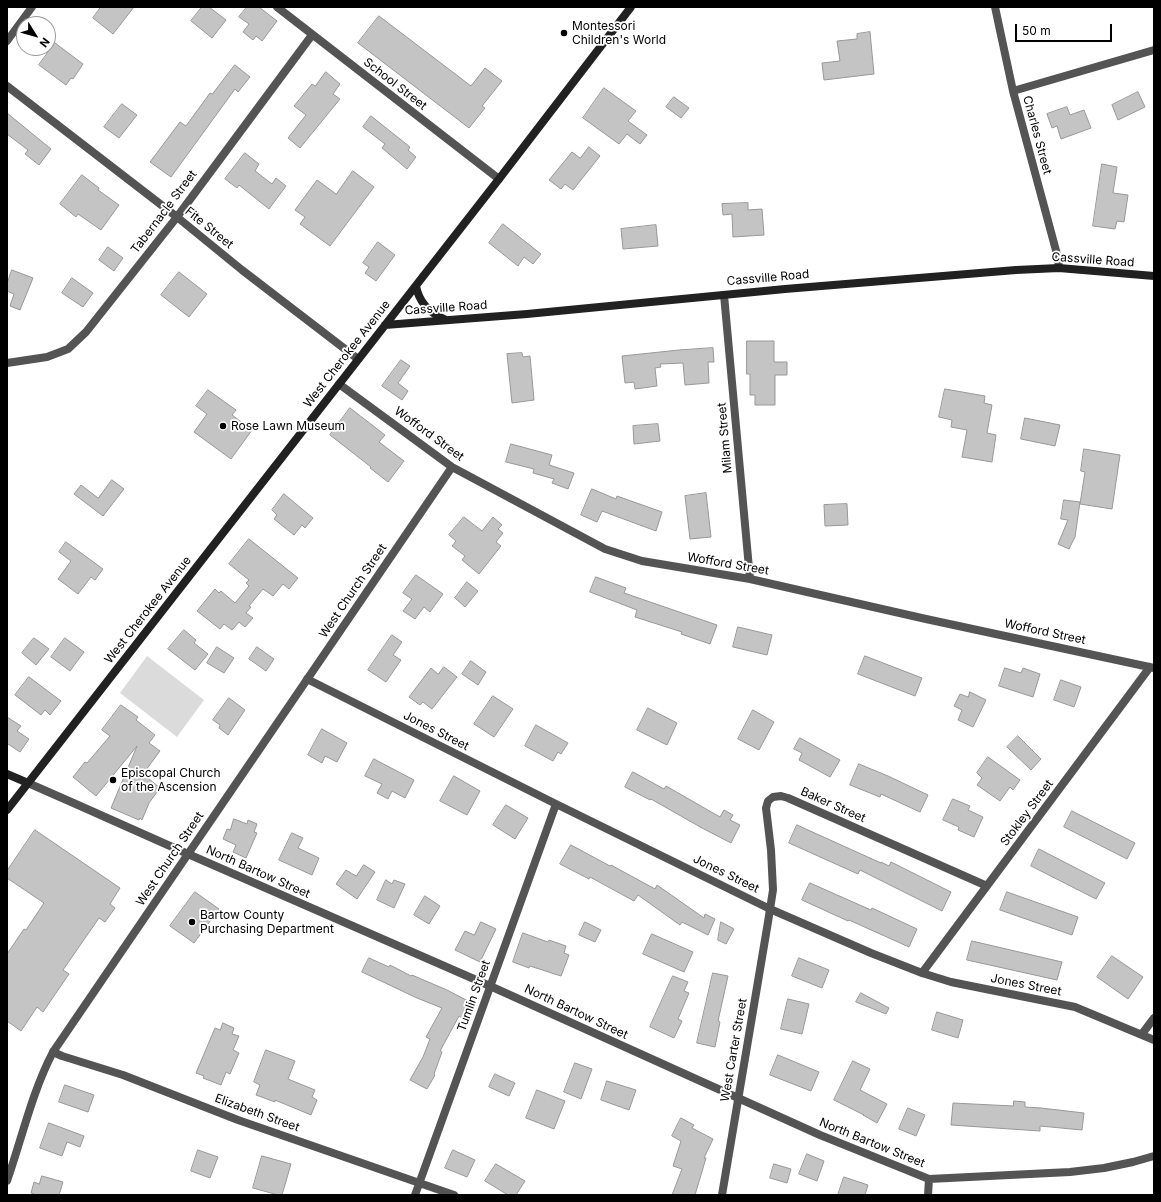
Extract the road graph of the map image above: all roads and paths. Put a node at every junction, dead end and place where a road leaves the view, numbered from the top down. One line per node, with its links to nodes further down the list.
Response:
1 (32, 7): 6 (street)
2 (277, 7): 5 (street, School Street)
3 (631, 7): 10 (main road, West Cherokee Avenue)
4 (995, 7): 9 (street, Charles Street)
5 (312, 35): 10 (street, School Street); 11 (street, Tabernacle Street)
6 (7, 41)
7 (1154, 50): 9 (street)
8 (7, 86): 11 (street, Fite Street)
9 (1013, 91): 12 (street, Charles Street)
10 (499, 179): 14 (main road, West Cherokee Avenue)
11 (177, 216): 18 (street, Fite Street); 19 (street, Tabernacle Street)
12 (1059, 268): 13 (main road, Cassville Road); 15 (main road, Cassville Road)
13 (1154, 276)
14 (416, 286): 16 (main road); 17 (main road, West Cherokee Avenue)
15 (724, 294): 16 (main road, Cassville Road); 22 (street, Milam Street)
16 (445, 320): 17 (main road, Cassville Road)
17 (385, 325): 18 (main road, West Cherokee Avenue)
18 (358, 360): 20 (main road, West Cherokee Avenue)
19 (7, 363)
20 (340, 384): 21 (street, Wofford Street); 26 (main road, West Cherokee Avenue)
21 (452, 467): 22 (street, Wofford Street); 24 (street, West Church Street)
22 (750, 579): 23 (street, Wofford Street)
23 (1152, 667): 30 (street, Stokley Street)
24 (307, 679): 27 (street, Jones Street); 29 (street, West Church Street)
25 (7, 774): 26 (main road, North Bartow Street)
26 (28, 783): 28 (main road, West Cherokee Avenue); 29 (street, North Bartow Street)
27 (556, 804): 31 (street, Jones Street); 33 (street, Tumlin Street)
28 (7, 810)
29 (188, 854): 33 (street, North Bartow Street); 37 (street, West Church Street)
30 (986, 886): 31 (street, Baker Street); 32 (street, Stokley Street)
31 (770, 910): 32 (street, Jones Street); 38 (street, West Carter Street)
32 (922, 973): 35 (street, Jones Street)
33 (490, 986): 38 (street, North Bartow Street); 42 (street, Tumlin Street)
34 (1154, 1018): 35 (street)
35 (1142, 1034): 36 (street, Jones Street)
36 (1154, 1040)
37 (53, 1052): 41 (street, West Church Street); 42 (street, Elizabeth Street)
38 (738, 1098): 40 (street, North Bartow Street); 45 (street, West Carter Street)
39 (1154, 1156): 40 (street, North Bartow Street)
40 (929, 1179): 46 (street)
41 (7, 1181)
42 (419, 1184): 43 (street, Tumlin Street); 44 (street, Elizabeth Street)
43 (415, 1195)
44 (454, 1195)
45 (722, 1195)
46 (928, 1195)

